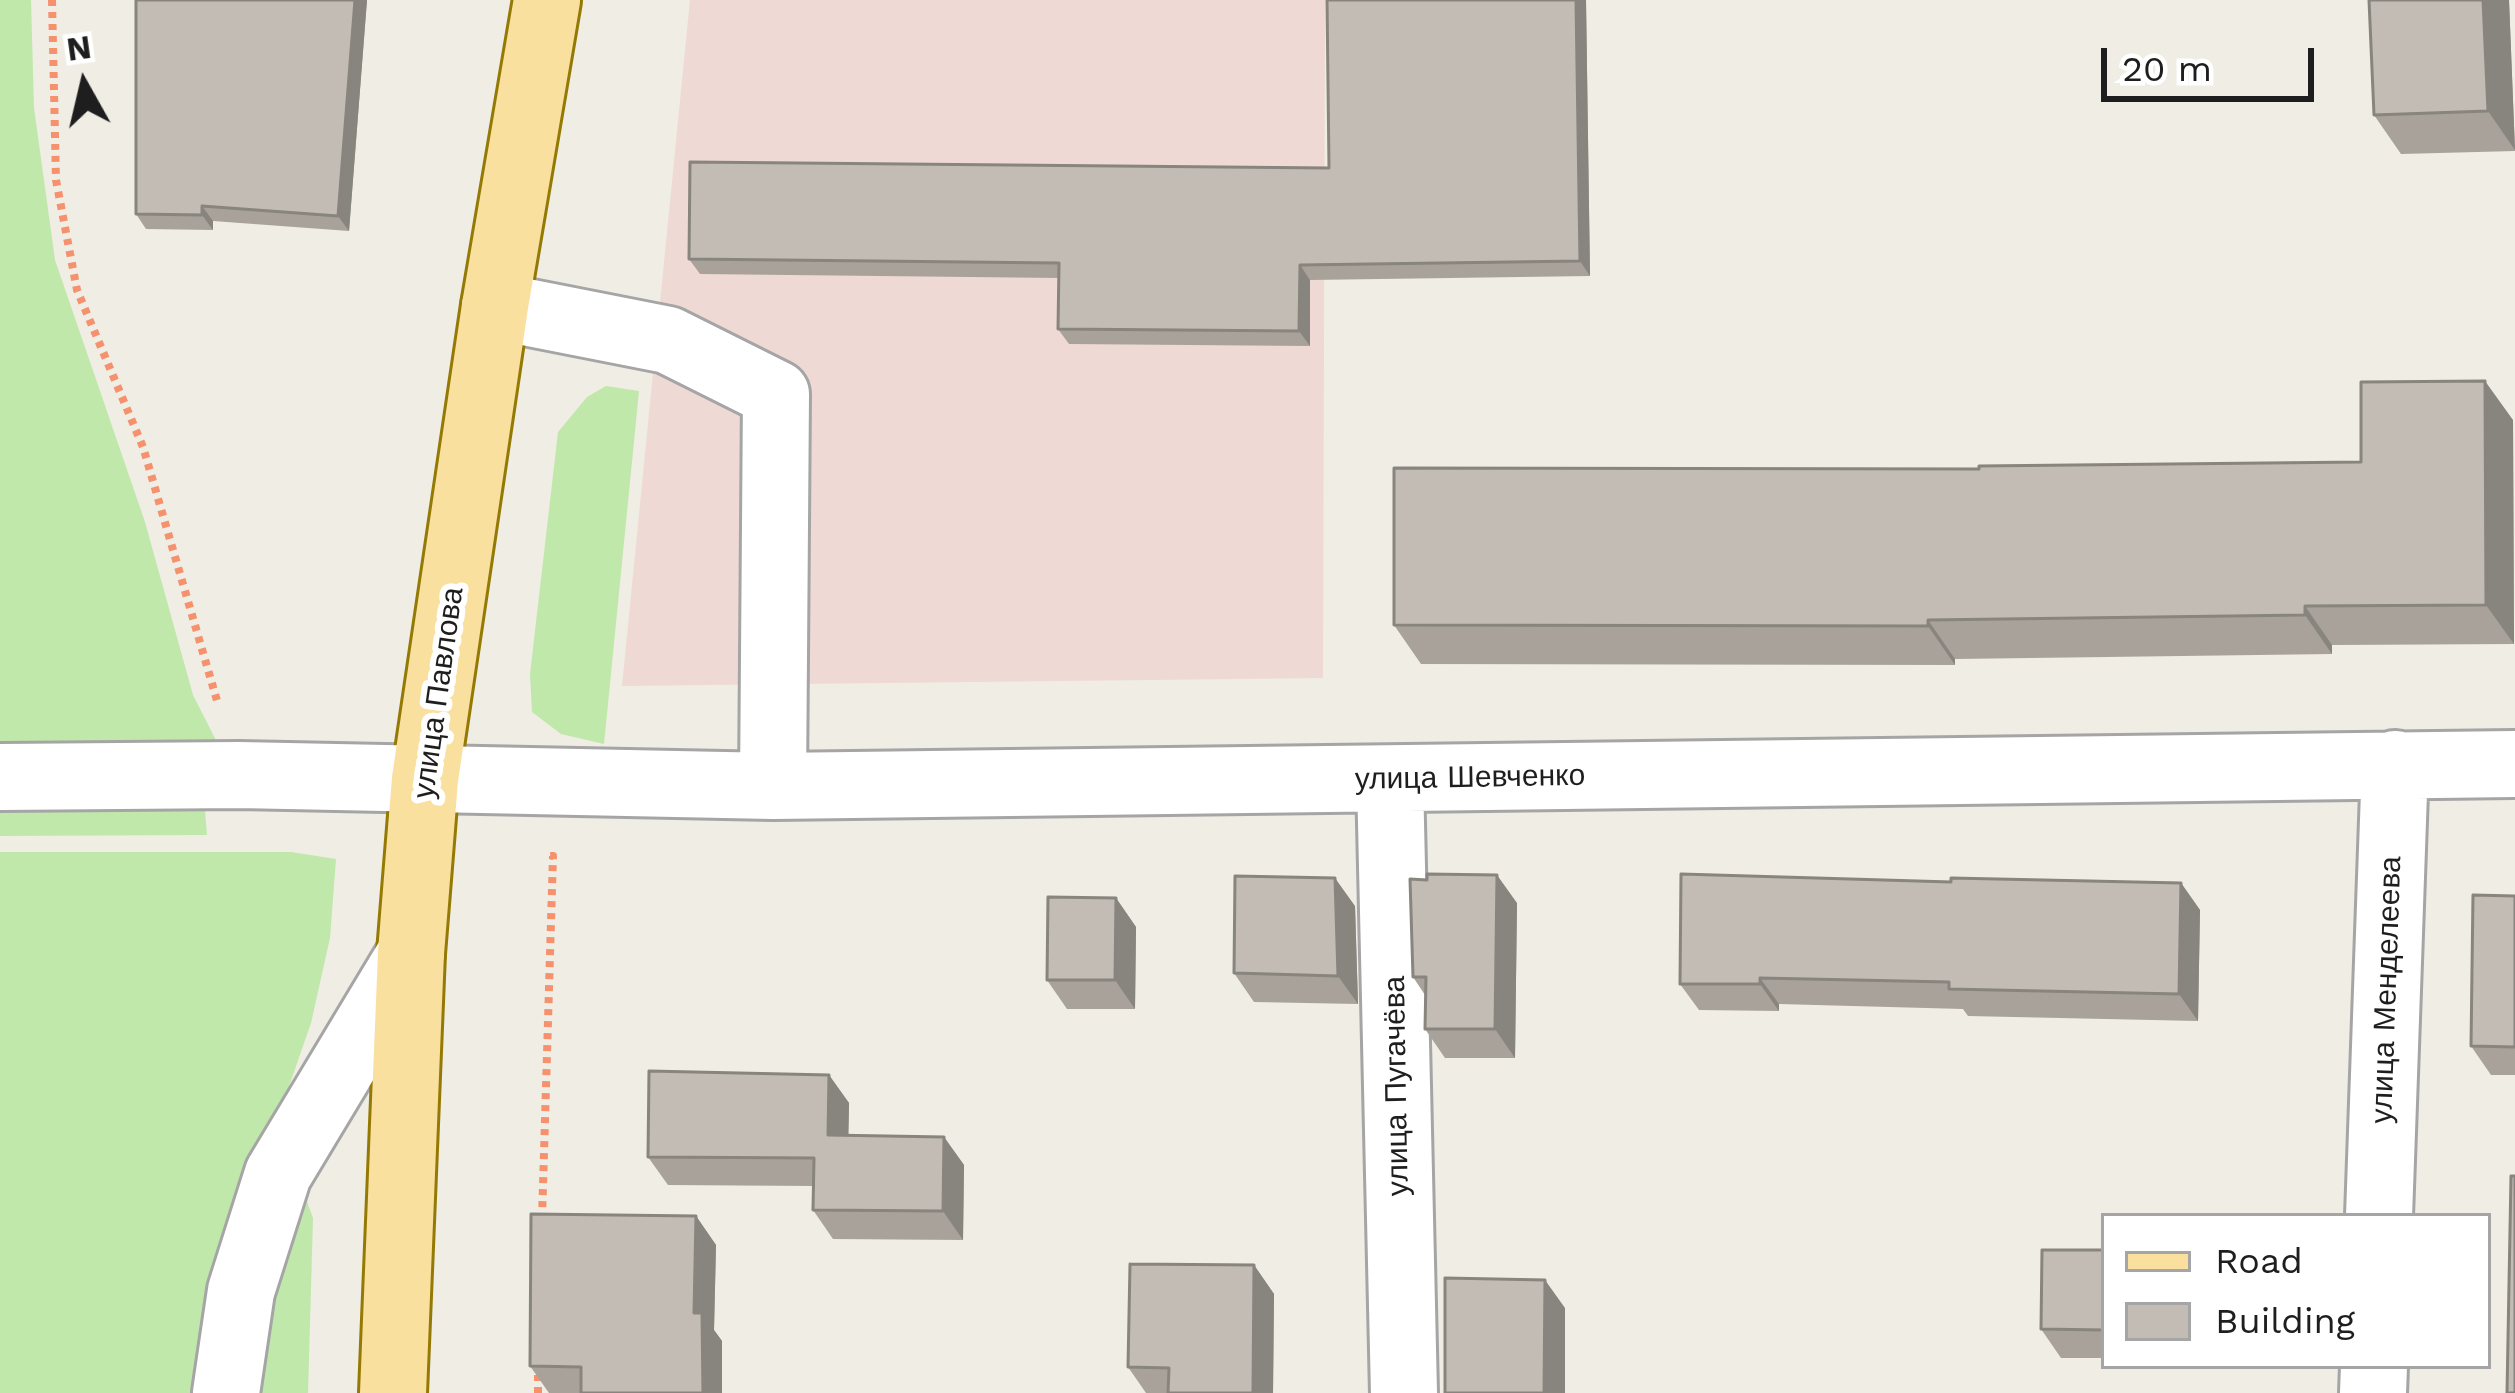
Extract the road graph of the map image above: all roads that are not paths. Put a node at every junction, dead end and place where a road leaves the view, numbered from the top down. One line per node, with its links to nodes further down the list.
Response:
1 (547, 0): 2 (main road, улица Павлова)
2 (495, 306): 6 (main road, улица Павлова); 8 (street)
3 (2395, 764): 4 (street, улица Шевченко); 7 (street, улица Шевченко); 10 (street, улица Менделеева)
4 (2515, 764)
5 (0, 777): 6 (street, улица Шевченко)
6 (425, 779): 8 (street, улица Шевченко); 9 (main road, улица Павлова)
7 (1390, 779): 8 (street, улица Шевченко); 13 (street, улица Пугачёва)
8 (773, 787)
9 (411, 953): 11 (street); 12 (main road, улица Павлова)
10 (2379, 1213)
11 (226, 1393)
12 (393, 1393)
13 (1404, 1393)

